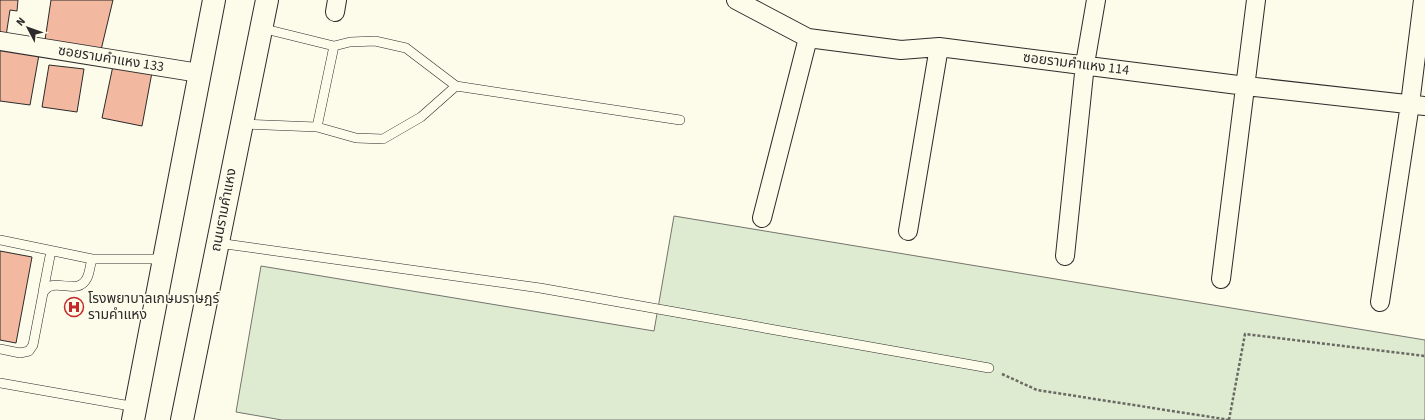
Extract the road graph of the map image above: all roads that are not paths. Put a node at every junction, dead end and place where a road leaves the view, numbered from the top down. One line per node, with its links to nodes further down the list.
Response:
1 (214, 0): 13 (main road)
2 (266, 0): 7 (main road, ถนนรามคำแหง)
3 (736, 0): 8 (street, ซอยรามคำแหง 114)
4 (1096, 0): 12 (street)
5 (1256, 0): 15 (street)
6 (1423, 0): 16 (street)
7 (261, 28): 10 (lane); 18 (main road, ถนนรามคำแหง)
8 (808, 38): 11 (street, ซอยรามคำแหง 114); 20 (street)
9 (0, 41): 13 (street, ซอยรามคำแหง 133)
10 (334, 46): 14 (lane); 19 (lane)
11 (939, 47): 12 (street, ซอยรามคำแหง 114); 21 (street)
12 (1085, 64): 15 (street, ซอยรามคำแหง 114); 25 (street)
13 (199, 73): 27 (main road)
14 (456, 86): 17 (lane); 19 (lane)
15 (1246, 86): 16 (street, ซอยรามคำแหง 114); 28 (street)
16 (1418, 105): 30 (street)
17 (680, 120)
18 (240, 124): 19 (lane); 23 (main road, ถนนรามคำแหง)
19 (317, 127)
20 (762, 218)
21 (908, 231)
22 (0, 240): 24 (lane)
23 (218, 243): 32 (lane); 35 (main road, ถนนรามคำแหง)
24 (51, 251): 26 (lane); 29 (lane)
25 (1065, 256)
26 (92, 259): 27 (lane); 29 (lane)
27 (164, 259): 34 (main road)
28 (1221, 279)
29 (43, 293): 31 (lane)
30 (1380, 302)
31 (0, 349)
32 (989, 368)
33 (0, 383): 34 (lane)
34 (134, 414)
35 (182, 420)

